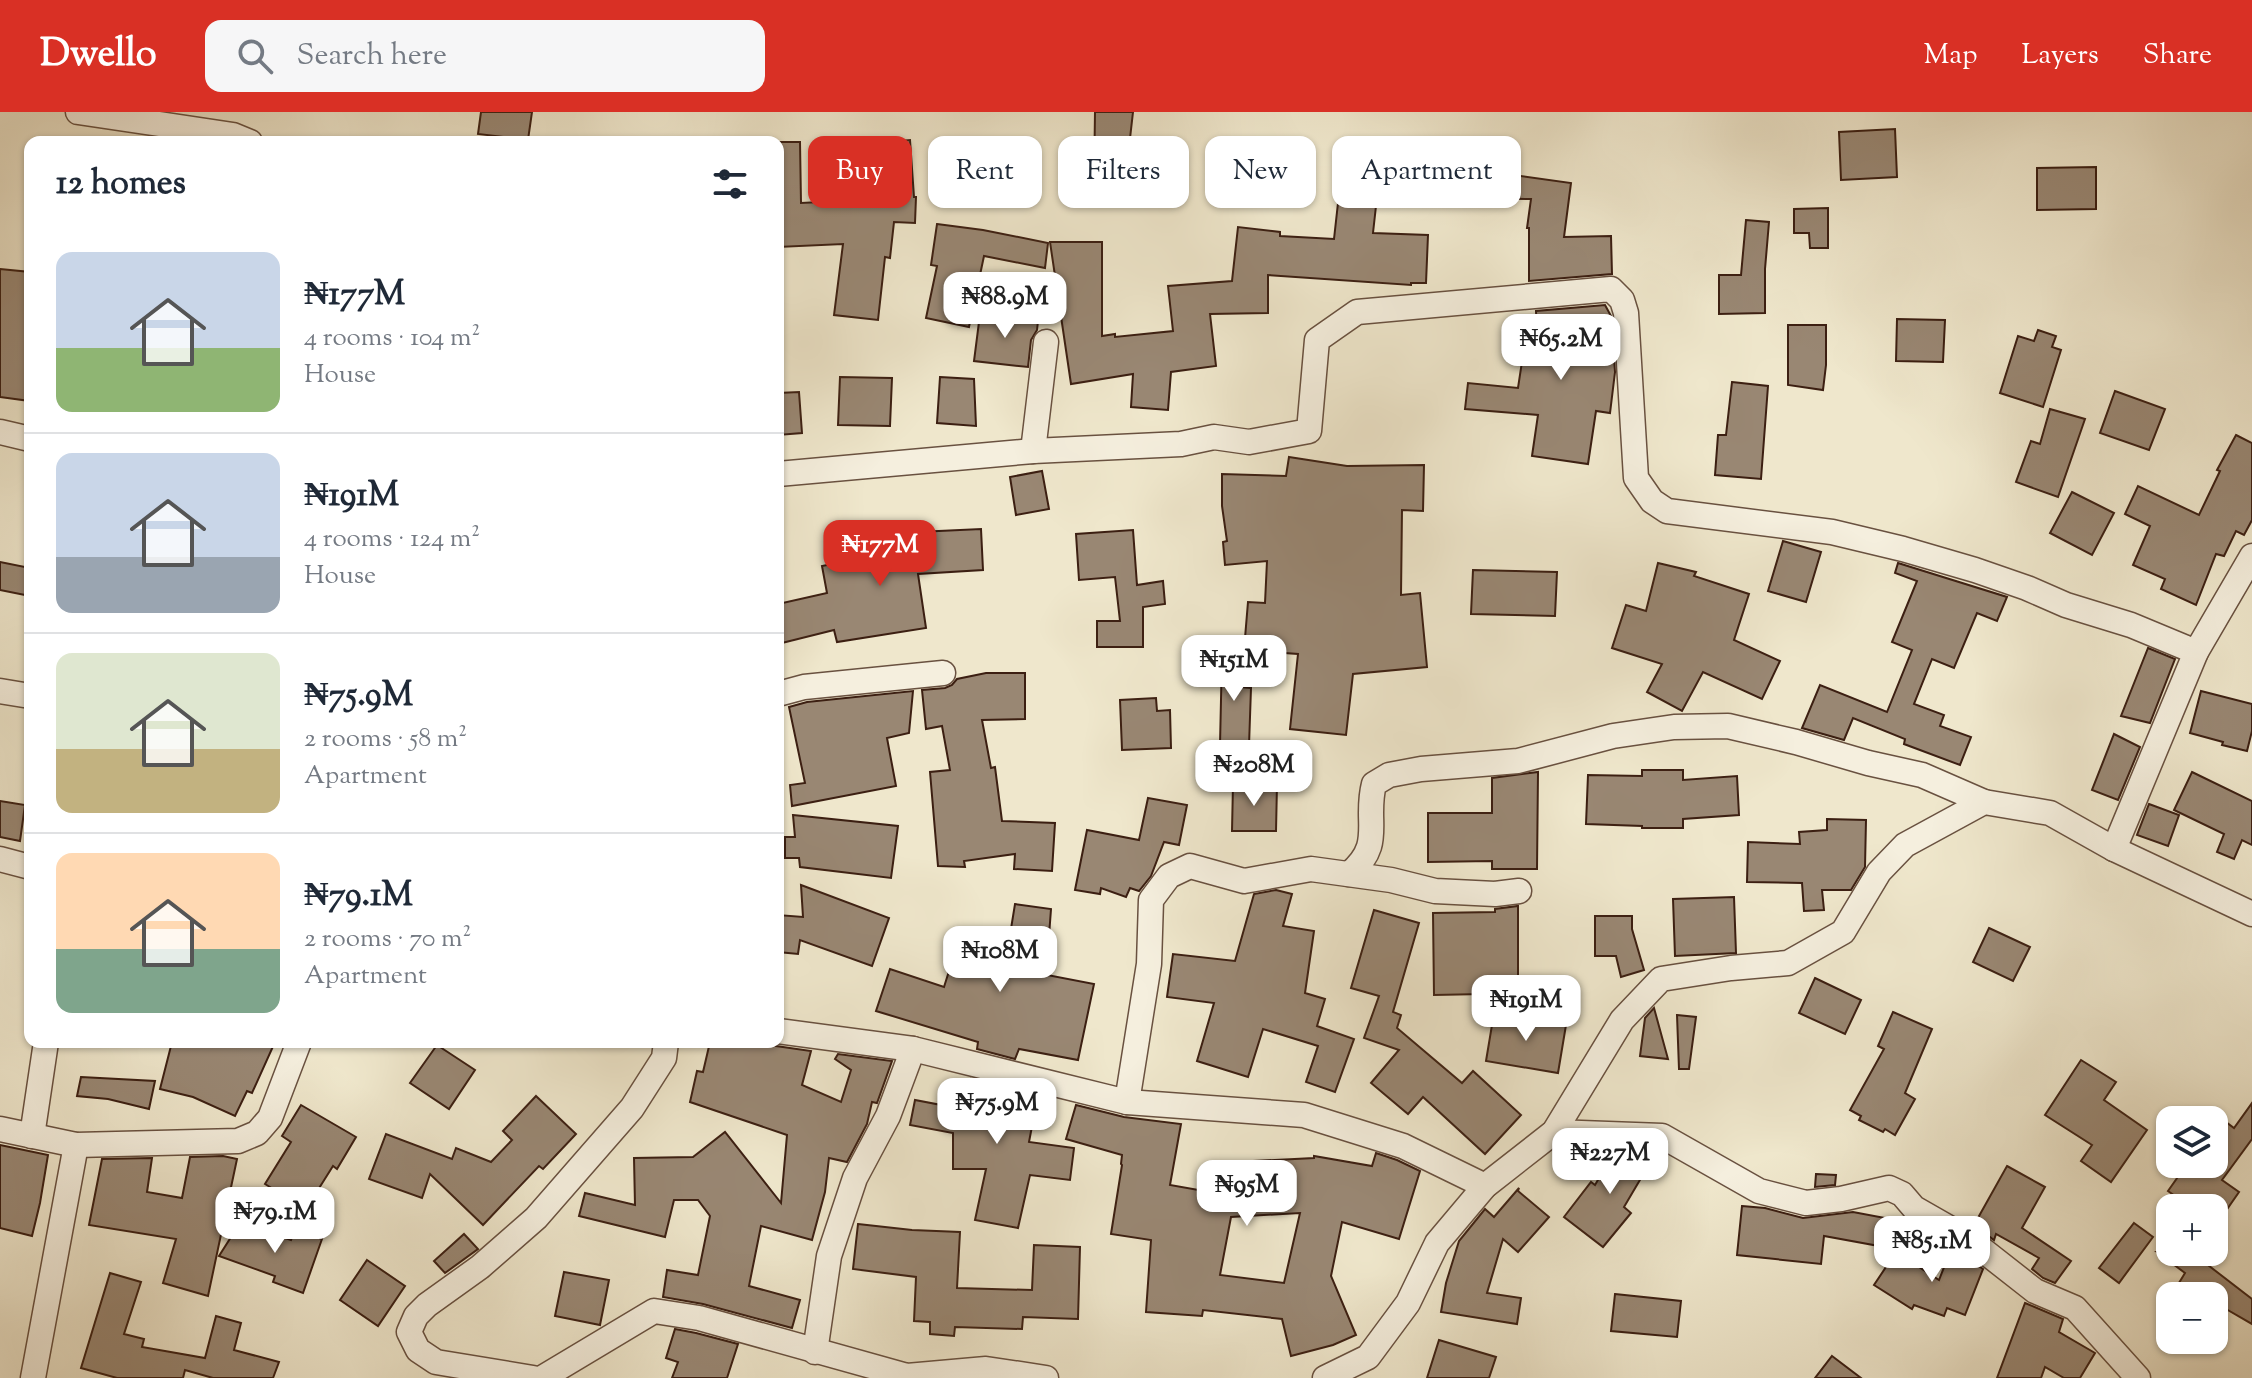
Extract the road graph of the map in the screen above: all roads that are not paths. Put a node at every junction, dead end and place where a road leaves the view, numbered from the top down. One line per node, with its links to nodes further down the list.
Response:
1 (78, 112): 2 (street)
2 (198, 136)
3 (1046, 342): 6 (street)
4 (0, 432): 5 (street)
5 (24, 438)
6 (1033, 451): 7 (street); 9 (street)
7 (784, 473)
8 (2252, 556): 9 (street)
9 (2196, 652): 15 (street)
10 (943, 673): 12 (street)
11 (0, 691): 13 (street)
12 (784, 692)
13 (24, 695)
14 (1984, 802): 15 (street); 18 (street); 28 (street)
15 (2114, 849): 20 (street)
16 (0, 859): 17 (street)
17 (24, 865)
18 (1349, 874): 19 (street); 26 (street)
19 (1519, 891)
20 (2252, 914)
21 (784, 1032): 25 (street)
22 (45, 1048): 29 (street)
23 (297, 1048): 30 (street)
24 (665, 1048): 35 (street)
25 (913, 1049): 26 (street); 32 (street)
26 (1127, 1102): 31 (street)
27 (0, 1129): 29 (street)
28 (1554, 1132): 31 (street); 39 (street)
29 (32, 1136): 30 (street)
30 (76, 1145): 34 (street)
31 (1485, 1186): 38 (street)
32 (815, 1352): 33 (street); 36 (street)
33 (950, 1375): 37 (street)
34 (33, 1378)
35 (533, 1378)
36 (542, 1378)
37 (1046, 1378)
38 (1325, 1378)
39 (2138, 1378)

